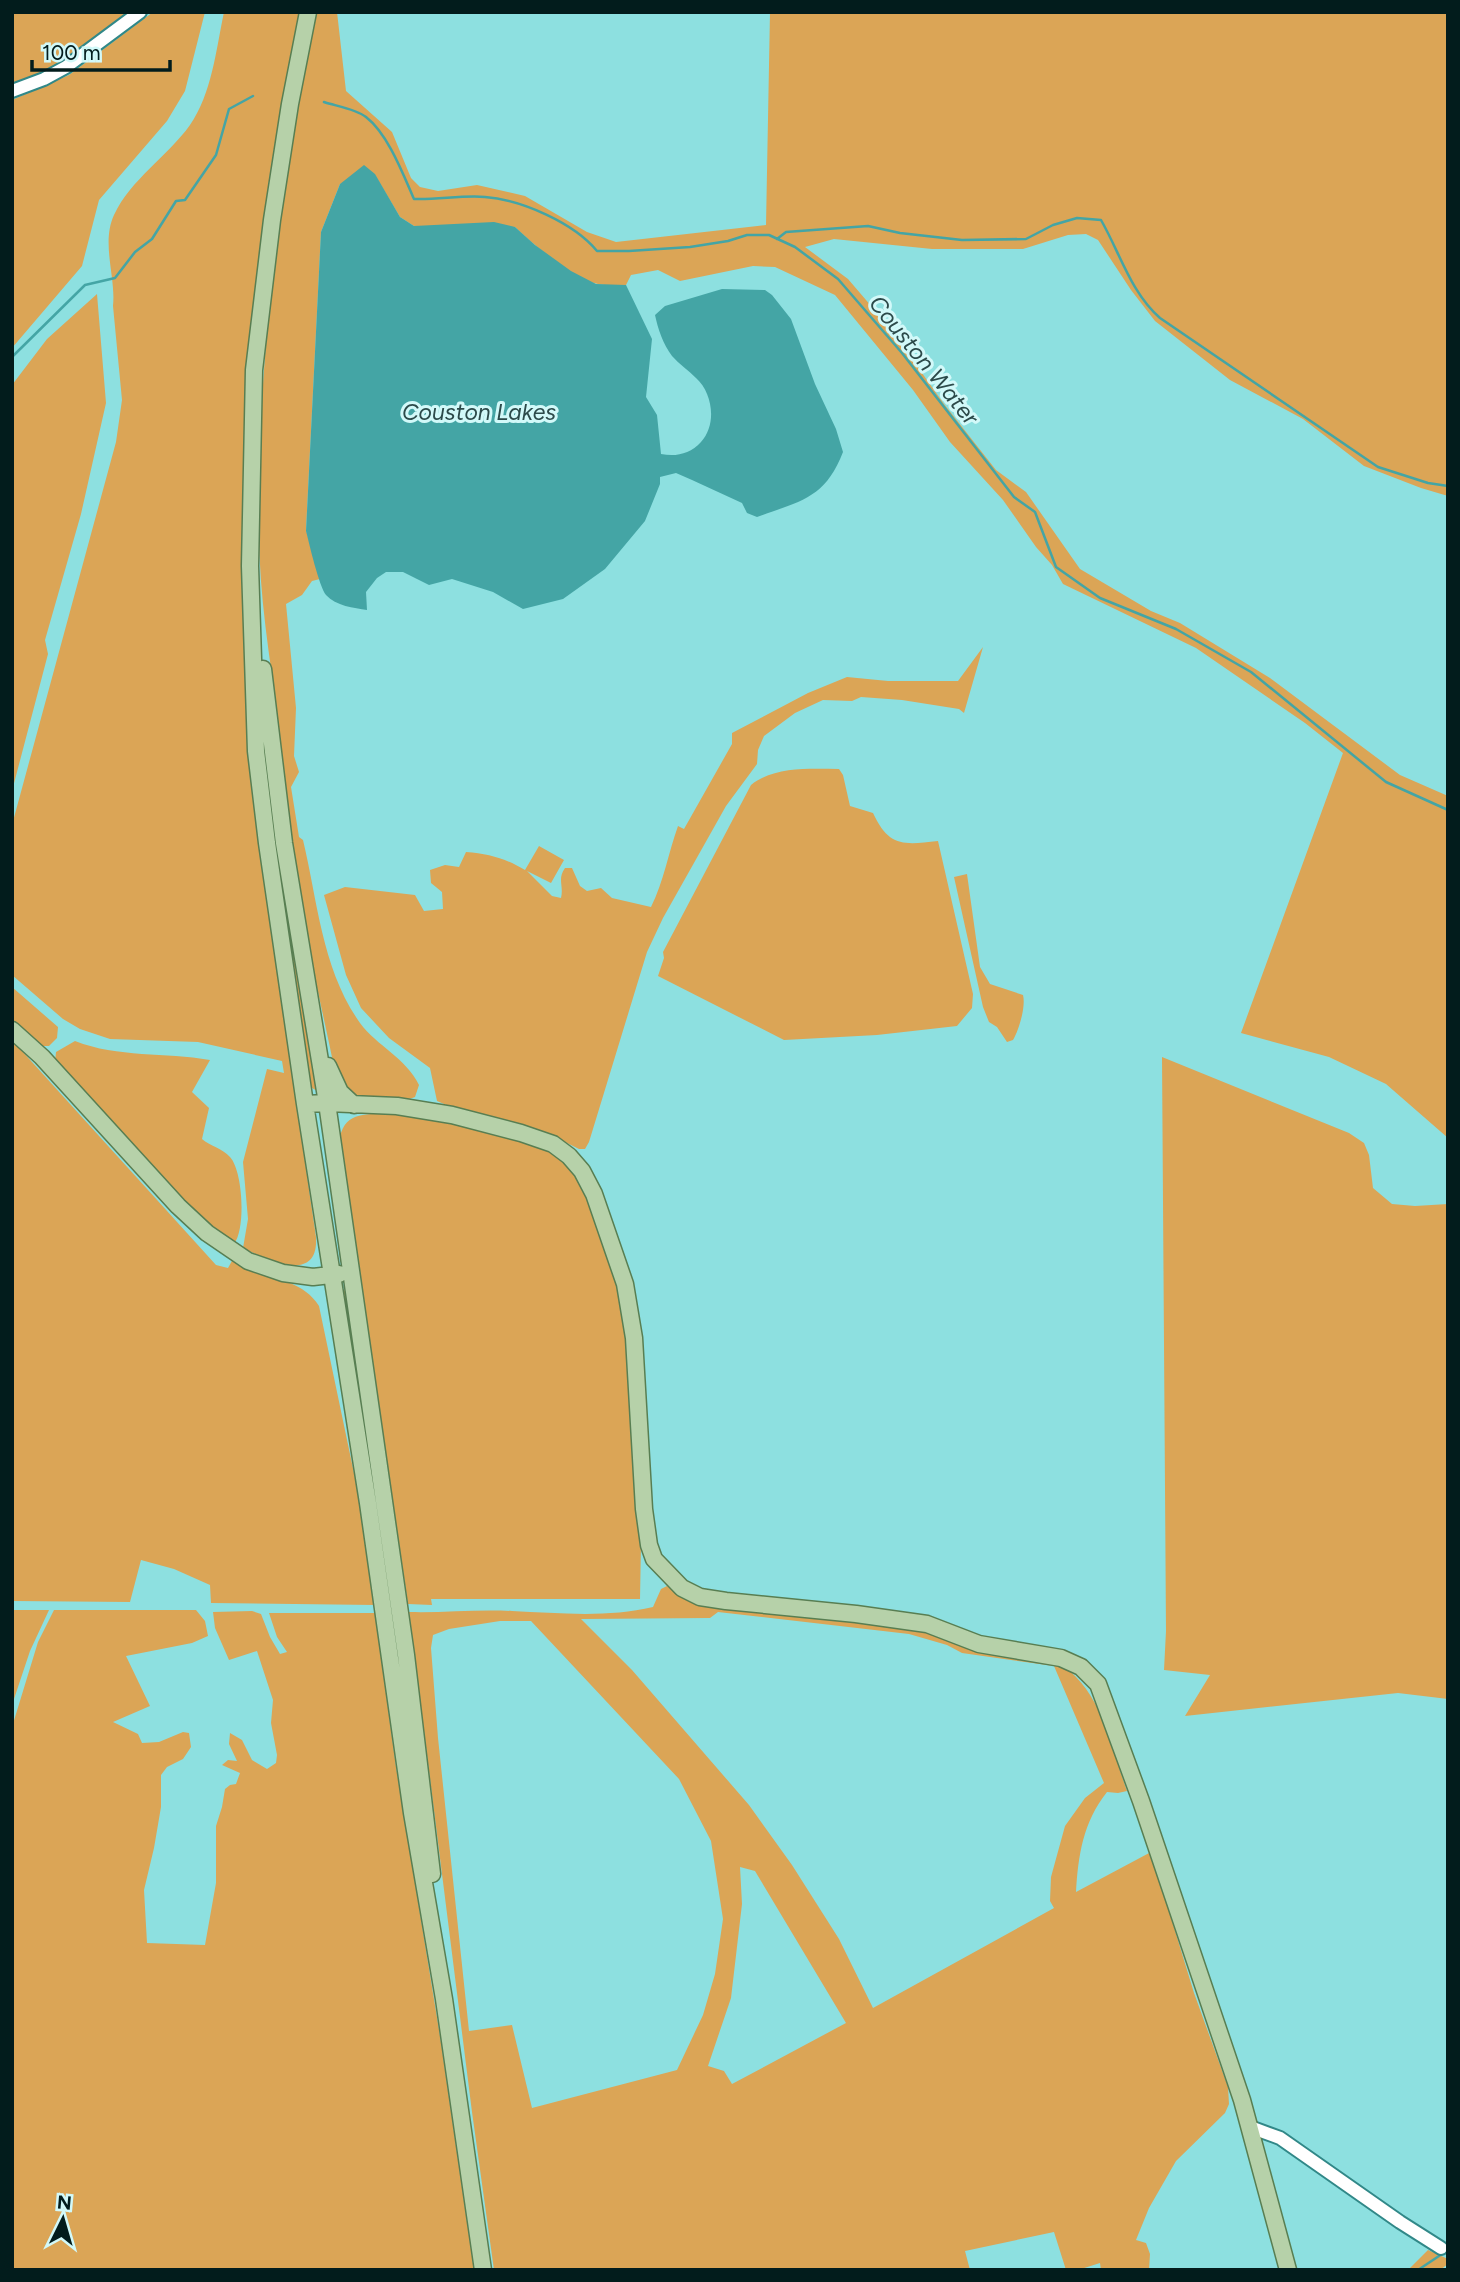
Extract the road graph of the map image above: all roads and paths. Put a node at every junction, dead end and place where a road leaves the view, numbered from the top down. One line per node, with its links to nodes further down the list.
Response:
1 (140, 12): 3 (street)
2 (308, 12): 4 (main road)
3 (12, 91)
4 (250, 566): 5 (main road); 8 (main road)
5 (301, 949): 7 (main road); 9 (main road)
6 (12, 1030): 11 (main road)
7 (327, 1103): 8 (main road); 9 (main road); 10 (main road)
8 (305, 1104): 11 (main road)
9 (354, 1105): 13 (main road)
10 (352, 1273): 11 (main road); 12 (main road)
11 (331, 1275): 12 (main road)
12 (444, 1999): 15 (main road)
13 (1250, 2127): 14 (street); 16 (main road)
14 (1441, 2248)
15 (483, 2270)
16 (1288, 2270)

